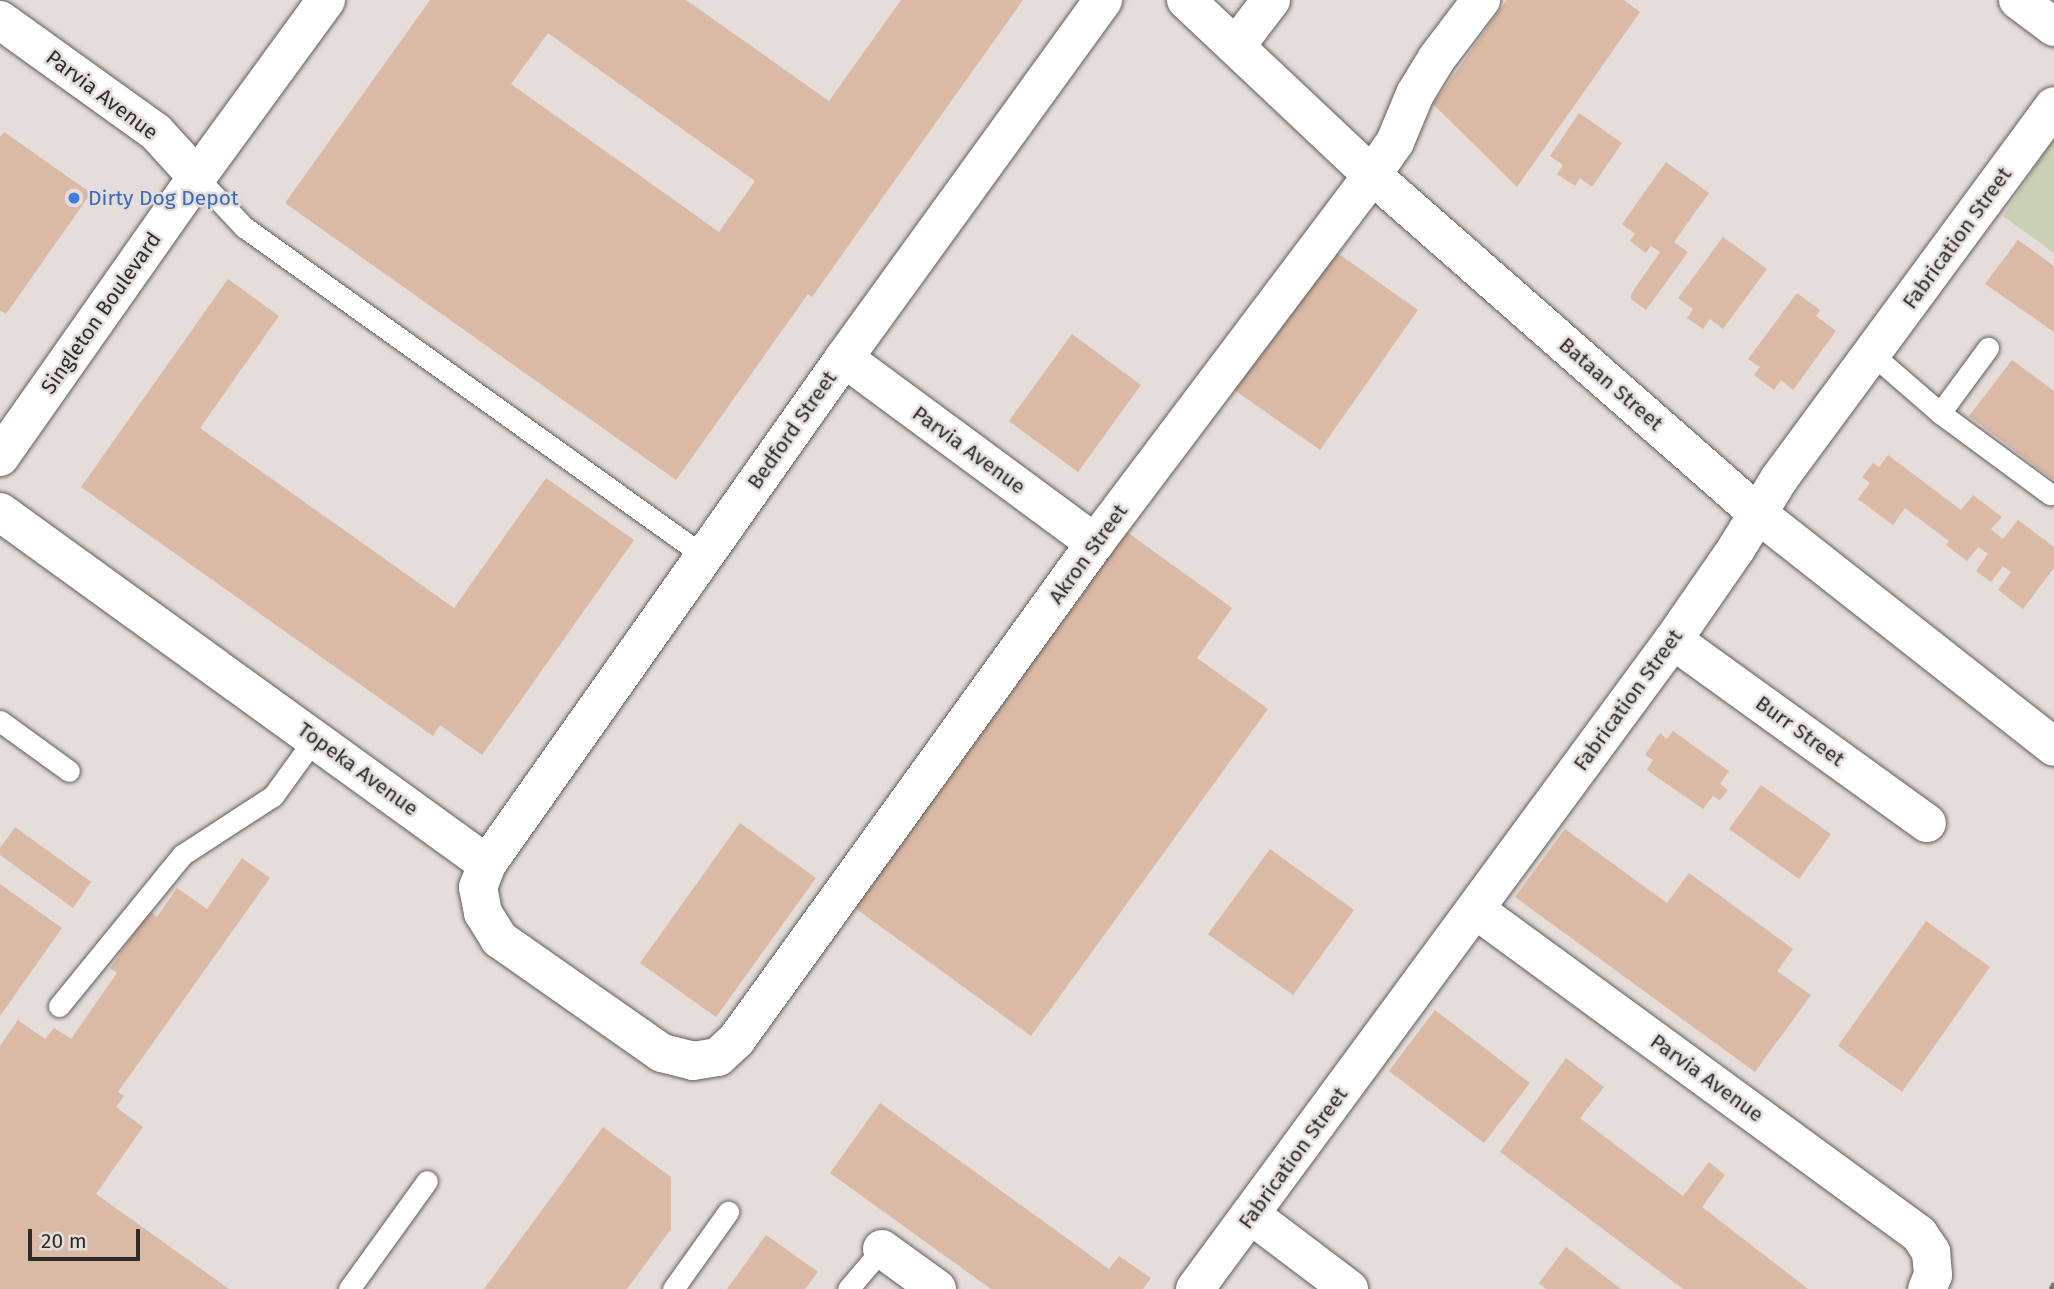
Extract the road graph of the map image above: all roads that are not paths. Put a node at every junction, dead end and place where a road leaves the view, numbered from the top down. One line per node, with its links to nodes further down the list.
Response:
1 (326, 0): 12 (street, Singleton Boulevard)
2 (1103, 0): 15 (street, Bedford Street)
3 (1186, 0): 9 (street, Bataan Street)
4 (1271, 0): 9 (street)
5 (1481, 0): 11 (street, Akron Street)
6 (2018, 0): 8 (street)
7 (0, 20): 12 (street, Parvia Avenue)
8 (2054, 27)
9 (1236, 46): 11 (street, Bataan Street)
10 (2054, 106): 14 (street, Fabrication Street)
11 (1372, 175): 20 (street, Bataan Street); 21 (street, Akron Street)
12 (197, 177): 17 (street, Singleton Boulevard); 22 (lane)
13 (1988, 348): 16 (lane)
14 (1872, 354): 16 (lane); 20 (street, Fabrication Street)
15 (844, 358): 21 (street, Parvia Avenue); 22 (street, Bedford Street)
16 (1940, 413): 18 (lane)
17 (0, 457)
18 (2050, 494)
19 (0, 512): 25 (street, Topeka Avenue)
20 (1757, 513): 23 (street, Fabrication Street); 26 (street, Bataan Street)
21 (1095, 543): 29 (street, Akron Street)
22 (704, 556): 29 (street, Bedford Street)
23 (1673, 640): 28 (street, Burr Street); 30 (street, Fabrication Street)
24 (0, 721): 27 (lane)
25 (316, 738): 29 (street, Topeka Avenue); 31 (lane)
26 (2054, 747)
27 (69, 771)
28 (1927, 823)
29 (487, 864)
30 (1476, 910): 34 (street, Fabrication Street); 36 (street, Parvia Avenue)
31 (60, 1006)
32 (427, 1181): 37 (lane)
33 (728, 1212): 38 (lane)
34 (1251, 1215): 41 (street, Fabrication Street); 42 (street)
35 (882, 1249): 39 (lane); 40 (street)
36 (1929, 1271)
37 (349, 1289)
38 (673, 1289)
39 (848, 1289)
40 (937, 1289)
41 (1195, 1289)
42 (1349, 1289)

